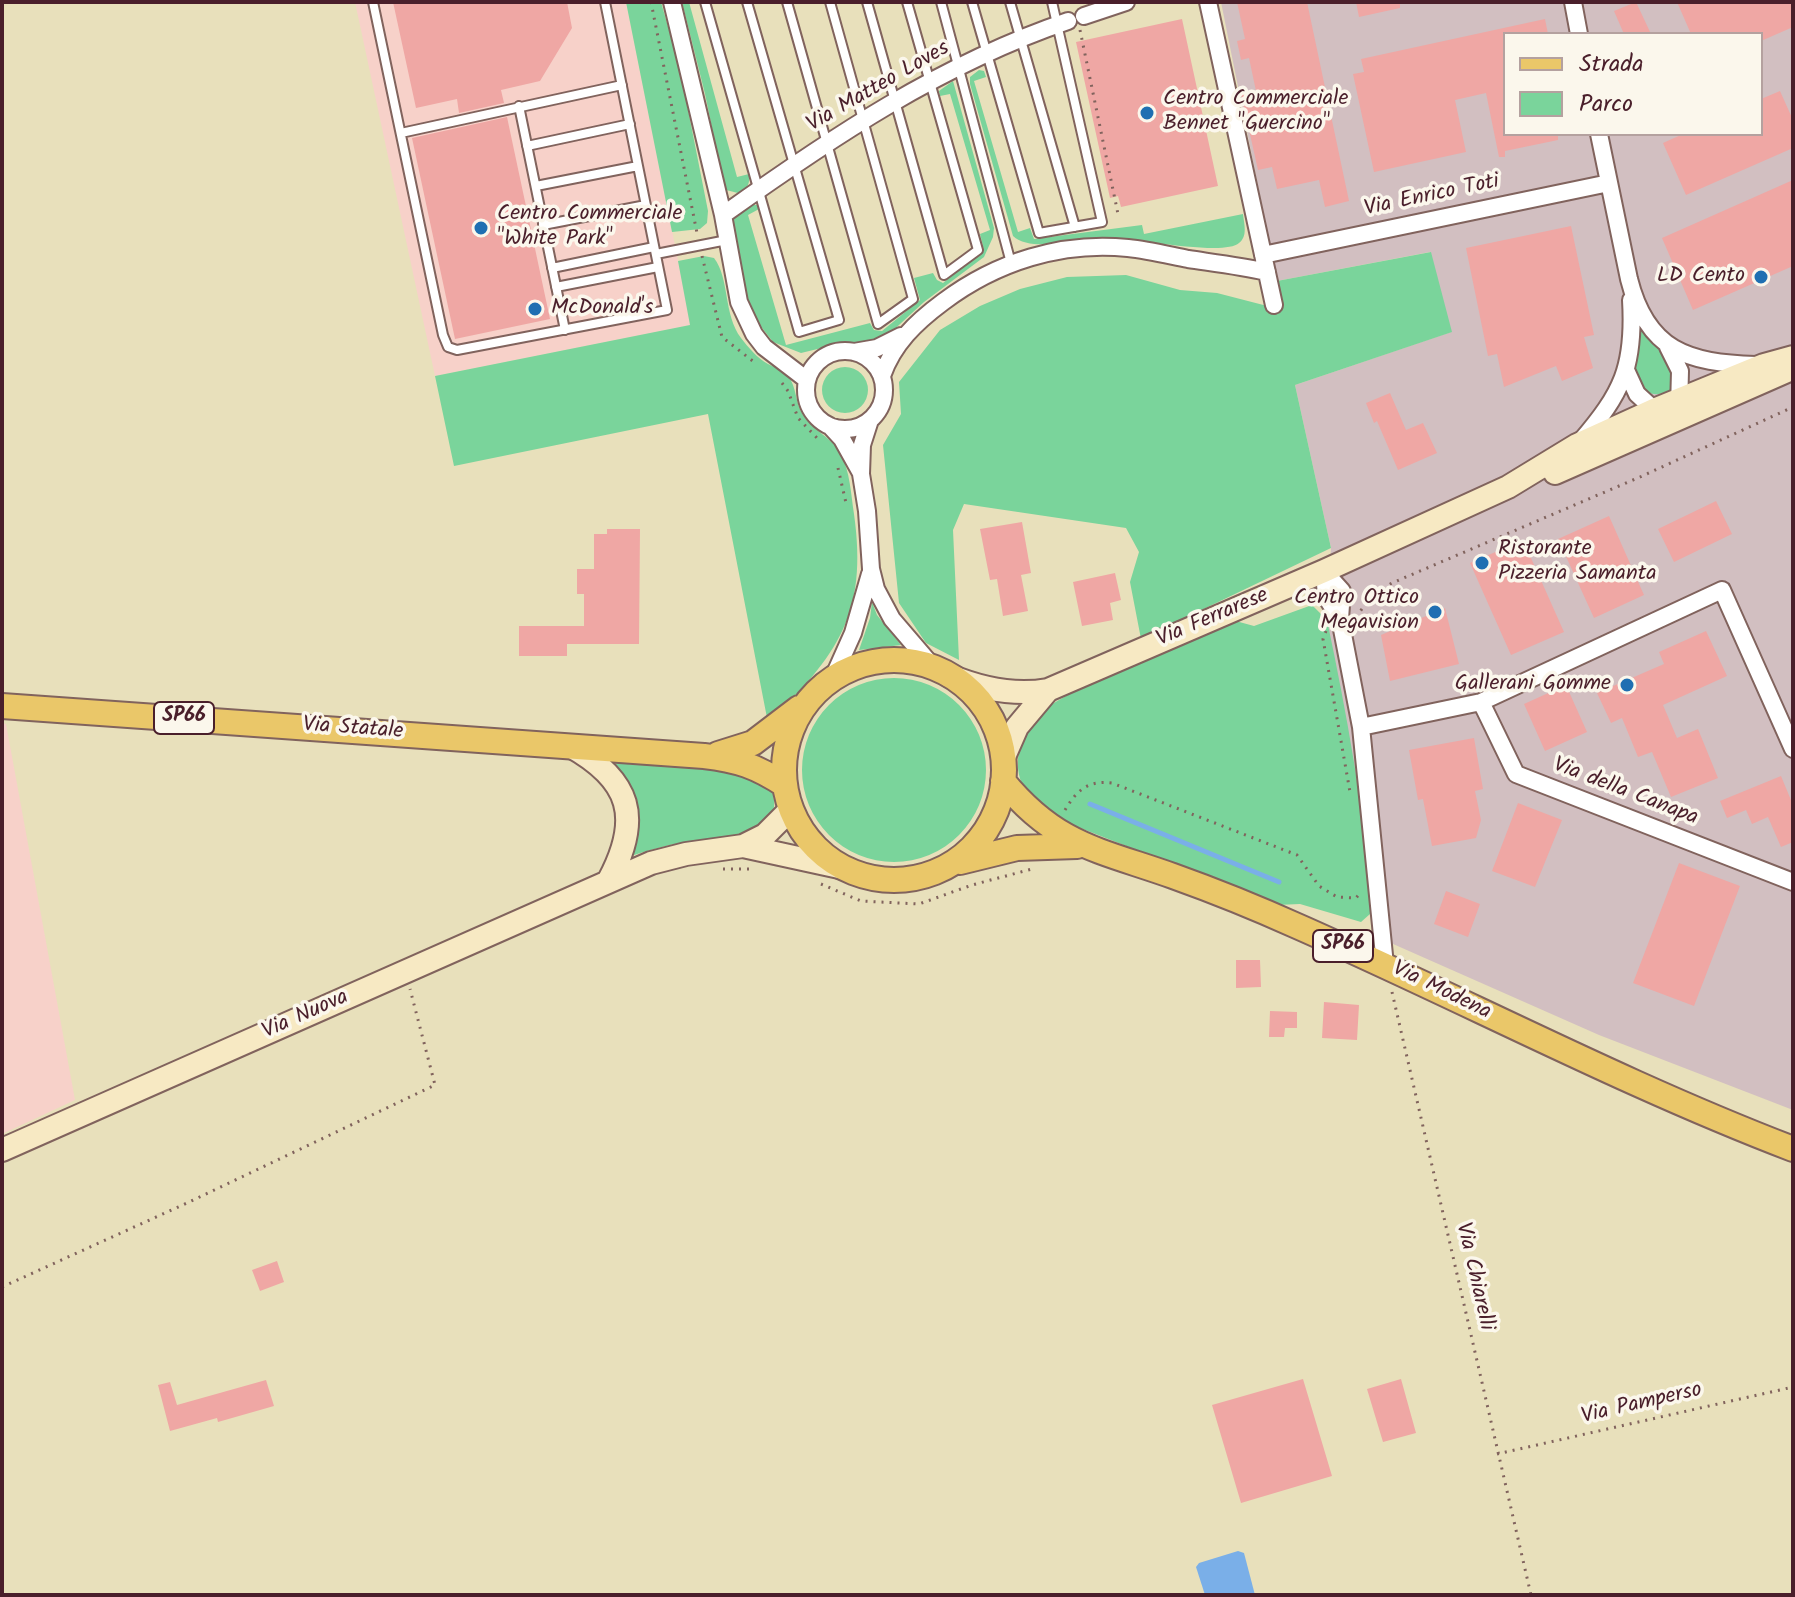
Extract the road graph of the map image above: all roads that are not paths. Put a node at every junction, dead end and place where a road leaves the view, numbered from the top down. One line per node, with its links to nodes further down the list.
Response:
1 (373, 2): 28 (lane)
2 (605, 2): 23 (lane)
3 (672, 2): 38 (street)
4 (705, 2): 36 (lane)
5 (747, 2): 32 (lane)
6 (787, 2): 30 (lane)
7 (830, 2): 26 (lane)
8 (867, 2): 24 (lane)
9 (907, 2): 22 (lane)
10 (941, 2): 21 (lane)
11 (972, 2): 20 (lane)
12 (1010, 2): 19 (lane)
13 (1052, 2): 17 (lane)
14 (1126, 2): 17 (street, Via Matteo Loves)
15 (1208, 2): 42 (street)
16 (1573, 2): 18 (street)
17 (1079, 18): 19 (street, Via Matteo Loves); 40 (lane)
18 (1579, 32)
19 (1021, 40): 20 (street, Via Matteo Loves); 40 (lane)
20 (987, 54): 21 (street, Via Matteo Loves); 40 (lane)
21 (959, 66): 22 (street, Via Matteo Loves); 44 (lane)
22 (930, 82): 24 (street, Via Matteo Loves); 24 (lane)
23 (622, 85): 25 (lane); 27 (lane)
24 (895, 101): 26 (street, Via Matteo Loves)
25 (519, 106): 28 (lane); 31 (lane)
26 (863, 119): 30 (street, Via Matteo Loves); 30 (lane)
27 (630, 124): 31 (lane); 33 (lane)
28 (401, 133): 52 (lane)
29 (1599, 136): 34 (street)
30 (827, 142): 32 (street, Via Matteo Loves)
31 (527, 146): 35 (lane)
32 (794, 165): 36 (street, Via Matteo Loves); 36 (lane)
33 (638, 166): 35 (lane); 37 (lane)
34 (1609, 183): 42 (street, Via Enrico Toti); 49 (street)
35 (536, 186): 39 (lane)
36 (758, 190): 38 (street, Via Matteo Loves)
37 (646, 205): 39 (lane); 43 (lane)
38 (723, 215): 41 (street)
39 (543, 225): 47 (lane)
40 (1075, 227)
41 (728, 240): 43 (lane); 56 (street)
42 (1262, 247): 45 (street); 48 (street)
43 (655, 250): 46 (lane); 47 (lane)
44 (1011, 263): 45 (street); 53 (street)
45 (1225, 263): 48 (street)
46 (658, 267): 50 (lane); 52 (lane)
47 (552, 268): 50 (lane)
48 (1267, 272): 51 (street)
49 (1629, 279): 54 (street); 61 (street)
50 (556, 287): 52 (lane)
51 (1274, 305)
52 (565, 330)
53 (910, 331): 55 (street); 62 (street)
54 (1664, 341): 59 (street); 64 (street)
55 (854, 352): 58 (street); 62 (street)
56 (776, 355): 58 (street); 63 (street)
57 (1793, 357): 59 (main road, Via Ferrarese)
58 (820, 360): 63 (street)
59 (1764, 365): 64 (main road, Via Ferrarese)
60 (1793, 367): 65 (main road, Via Ferrarese)
61 (1626, 370): 65 (street); 68 (street)
62 (882, 376): 66 (street)
63 (807, 380): 67 (street)
64 (1681, 398): 65 (main road, Via Ferrarese)
65 (1664, 415): 68 (main road, Via Ferrarese); 70 (main road, Via Ferrarese)
66 (870, 420): 67 (street); 69 (street)
67 (830, 426): 69 (street)
68 (1577, 445): 70 (main road, Via Ferrarese)
69 (861, 474): 71 (street)
70 (1508, 487): 72 (main road, Via Ferrarese)
71 (871, 569): 73 (street); 74 (street)
72 (1324, 571): 75 (main road, Via Ferrarese); 79 (street)
73 (941, 671): 74 (main road, Via Modena / SP66); 75 (main road, Via Ferrarese); 83 (main road)
74 (832, 680): 76 (main road, Via Modena / SP66)
75 (1048, 690): 83 (main road, Via Ferrarese)
76 (807, 702): 82 (main road, Via Statale / SP66); 84 (main road, Via Modena / SP66)
77 (1481, 702): 79 (street); 81 (street); 91 (street, Via della Canapa)
78 (2, 706): 80 (main road, Via Statale / SP66)
79 (1361, 727): 92 (street)
80 (569, 746): 82 (main road, Via Statale / SP66); 90 (main road)
81 (1793, 749)
82 (704, 756): 84 (main road, Via Statale / SP66)
83 (1003, 770): 86 (main road); 88 (main road, Via Modena / SP66)
84 (785, 785): 85 (main road, Via Modena / SP66)
85 (791, 809): 87 (main road, Via Nuova); 89 (main road, Via Modena / SP66)
86 (1050, 838): 88 (main road, Via Modena / SP66); 92 (main road, Via Modena / SP66)
87 (743, 846): 89 (main road, Via Nuova); 90 (main road, Via Nuova)
88 (948, 866): 89 (main road, Via Modena / SP66)
89 (844, 868)
90 (609, 880): 94 (main road, Via Nuova)
91 (1793, 882)
92 (1385, 965): 93 (main road, Via Modena / SP66)
93 (1793, 1149)
94 (2, 1150)

